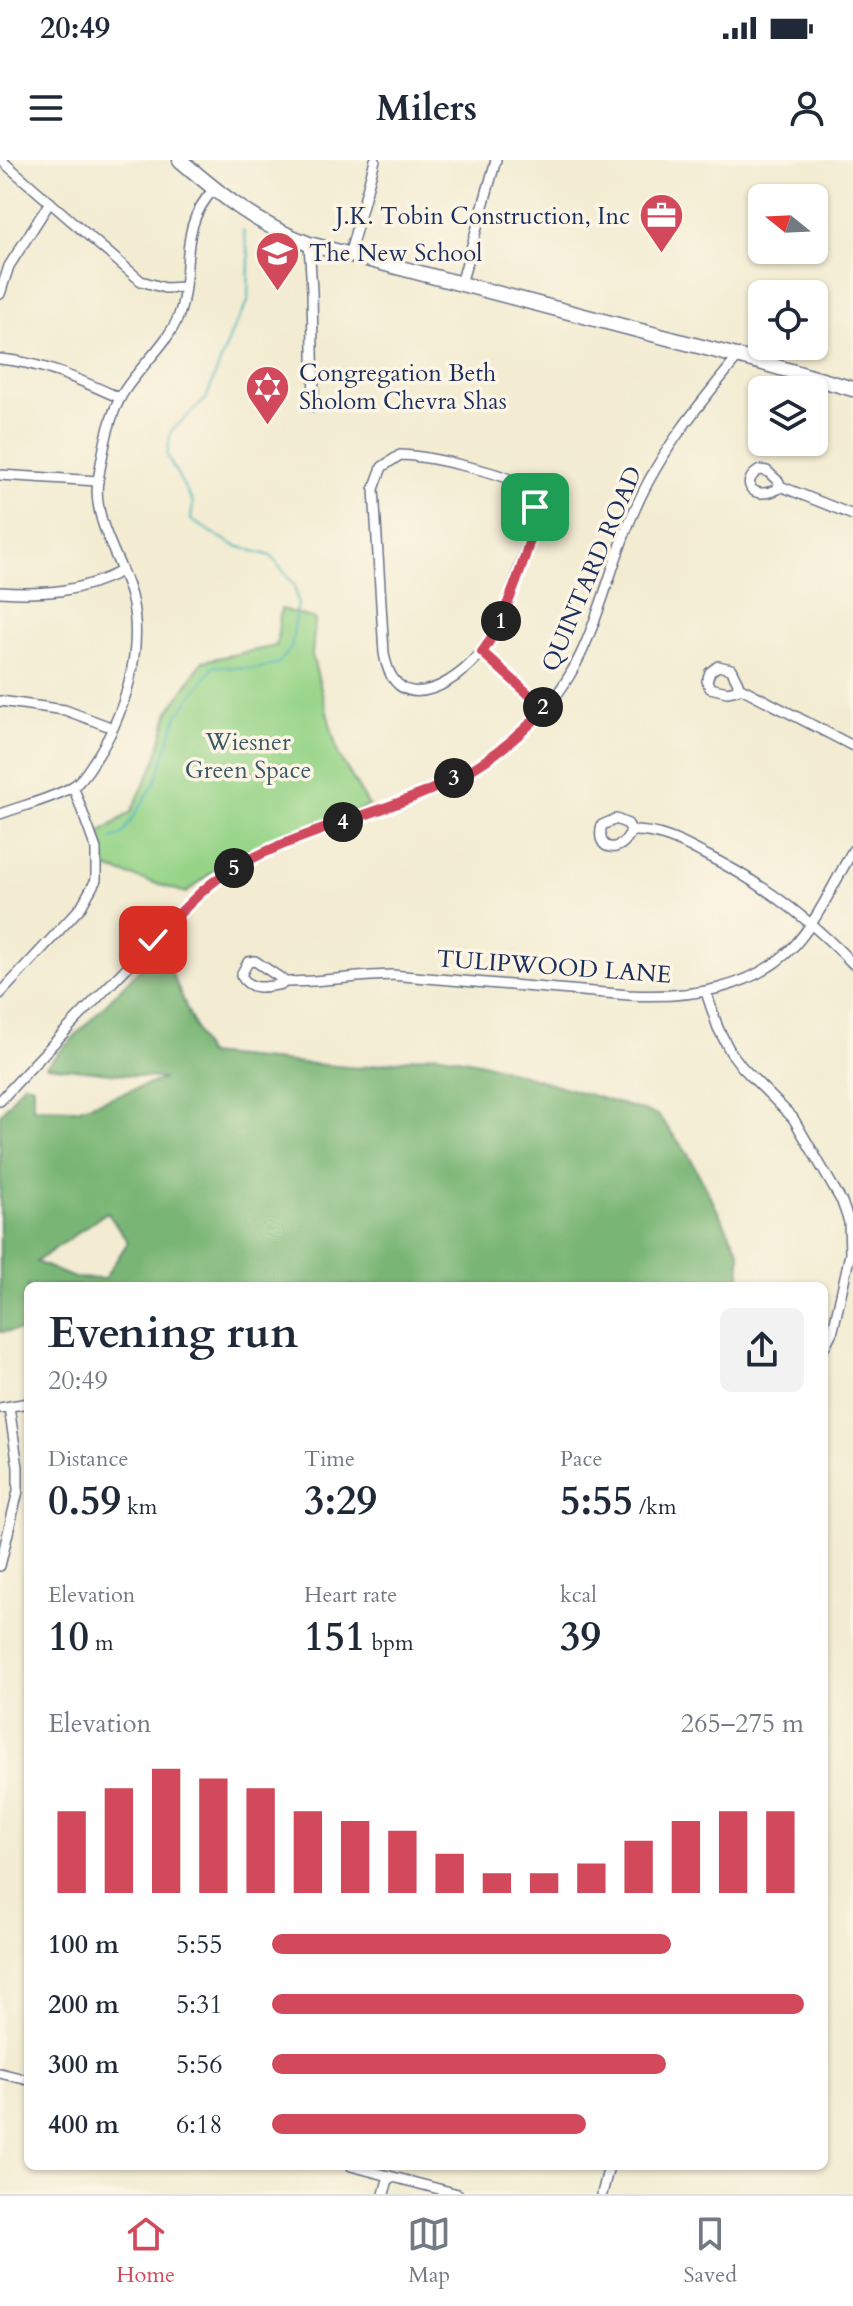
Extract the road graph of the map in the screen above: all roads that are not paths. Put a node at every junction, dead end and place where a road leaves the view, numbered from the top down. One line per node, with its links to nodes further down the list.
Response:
1 (1, 160): 6 (street)
2 (180, 160): 5 (street)
3 (375, 160): 8 (street)
4 (496, 160): 10 (street)
5 (214, 189): 7 (street); 11 (street)
6 (50, 202): 9 (street); 11 (street)
7 (309, 244): 8 (street); 17 (street)
8 (349, 256): 10 (street)
9 (2, 275): 12 (street)
10 (461, 284): 13 (street)
11 (184, 287): 16 (street)
12 (0, 294)
13 (738, 357): 15 (street); 27 (street, QUINTARD ROAD)
14 (0, 359): 16 (street)
15 (853, 389)
16 (120, 398): 19 (street)
17 (314, 407)
18 (0, 475): 19 (street)
19 (98, 481): 22 (street)
20 (780, 486): 21 (street)
21 (853, 515)
22 (122, 571): 23 (street); 28 (street)
23 (0, 592)
24 (482, 652): 24 (street); 27 (street)
25 (739, 687): 29 (street)
26 (0, 701): 28 (street)
27 (545, 709): 39 (street, QUINTARD ROAD)
28 (113, 728): 30 (street)
29 (853, 746)
30 (73, 786): 31 (street); 37 (street)
31 (0, 814)
32 (631, 831): 34 (street)
33 (853, 850): 34 (street, TULIPWOOD LANE)
34 (810, 923): 35 (street); 38 (street, TULIPWOOD LANE)
35 (853, 964)
36 (284, 982): 38 (street, TULIPWOOD LANE)
37 (2, 988)
38 (706, 992): 40 (street)
39 (0, 1101)
40 (852, 1254): 41 (street)
41 (828, 1340)
42 (24, 1404): 43 (street)
43 (4, 1407): 44 (street)
44 (0, 1566)
45 (0, 2073): 46 (street)
46 (24, 2079)
47 (366, 2170): 49 (street)
48 (608, 2170): 52 (street)
49 (389, 2176): 50 (street); 51 (street)
50 (384, 2194)
51 (458, 2194)
52 (602, 2194)

